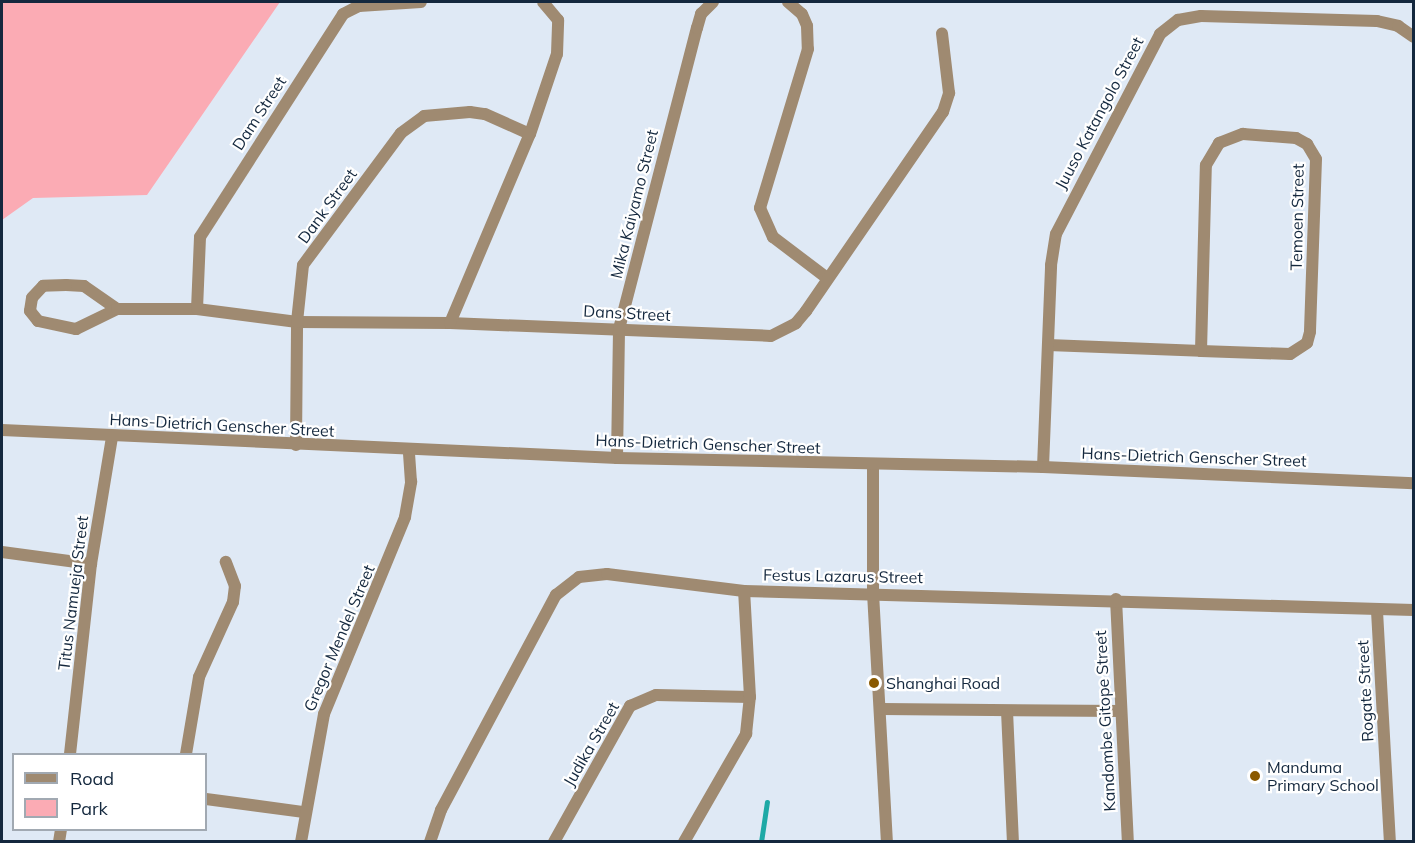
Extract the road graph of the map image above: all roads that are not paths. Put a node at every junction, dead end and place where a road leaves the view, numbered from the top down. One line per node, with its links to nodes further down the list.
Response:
1 (421, 2): 10 (street, Dam Street)
2 (543, 2): 7 (street)
3 (713, 2): 13 (street, Mika Kaiyamo Street)
4 (788, 2): 8 (street)
5 (942, 33): 8 (street, Dans Street)
6 (1413, 37): 14 (street, Juuso Katangolo Street)
7 (530, 134): 11 (street, Dank Street); 12 (street)
8 (827, 278): 13 (street, Dans Street)
9 (117, 309): 9 (street, Dans Street); 10 (street, Dans Street)
10 (197, 309): 11 (street, Dans Street)
11 (297, 322): 12 (street, Dans Street); 18 (street, Dank Street)
12 (450, 324): 13 (street, Dans Street)
13 (619, 329): 20 (street, Mika Kaiyamo Street)
14 (1048, 345): 15 (street, Temoen Street); 22 (street, Juuso Katangolo Street)
15 (1201, 351): 15 (street, Temoen Street)
16 (2, 429): 17 (street, Hans-Dietrich Genscher Street)
17 (112, 437): 18 (street, Hans-Dietrich Genscher Street); 26 (street, Titus Namueja Street)
18 (296, 445): 19 (street, Hans-Dietrich Genscher Street)
19 (409, 450): 20 (street, Hans-Dietrich Genscher Street); 39 (street, Gregor Mendel Street)
20 (617, 458): 21 (street, Hans-Dietrich Genscher Street)
21 (873, 466): 22 (street, Hans-Dietrich Genscher Street); 28 (street)
22 (1043, 467): 23 (street, Hans-Dietrich Genscher Street)
23 (1413, 483)
24 (2, 552): 26 (street)
25 (226, 562): 37 (street)
26 (91, 564): 36 (street, Titus Namueja Street)
27 (744, 591): 28 (street, Festus Lazarus Street); 32 (street); 42 (street, Festus Lazarus Street)
28 (873, 593): 29 (street, Festus Lazarus Street); 33 (street)
29 (1116, 599): 31 (street, Festus Lazarus Street); 35 (street, Kandombe Gitope Street)
30 (1413, 610): 31 (street, Festus Lazarus Street)
31 (1377, 611): 47 (street, Rogate Street)
32 (750, 697): 40 (street); 43 (street, Judika Street)
33 (882, 709): 34 (street); 44 (street)
34 (1007, 711): 35 (street); 45 (street)
35 (1121, 711): 46 (street, Kandombe Gitope Street)
36 (70, 753)
37 (186, 753)
38 (207, 799): 39 (street)
39 (304, 812): 41 (street, Gregor Mendel Street)
40 (686, 841)
41 (301, 842)
42 (430, 842)
43 (554, 842)
44 (887, 842)
45 (1013, 842)
46 (1128, 842)
47 (1390, 842)

